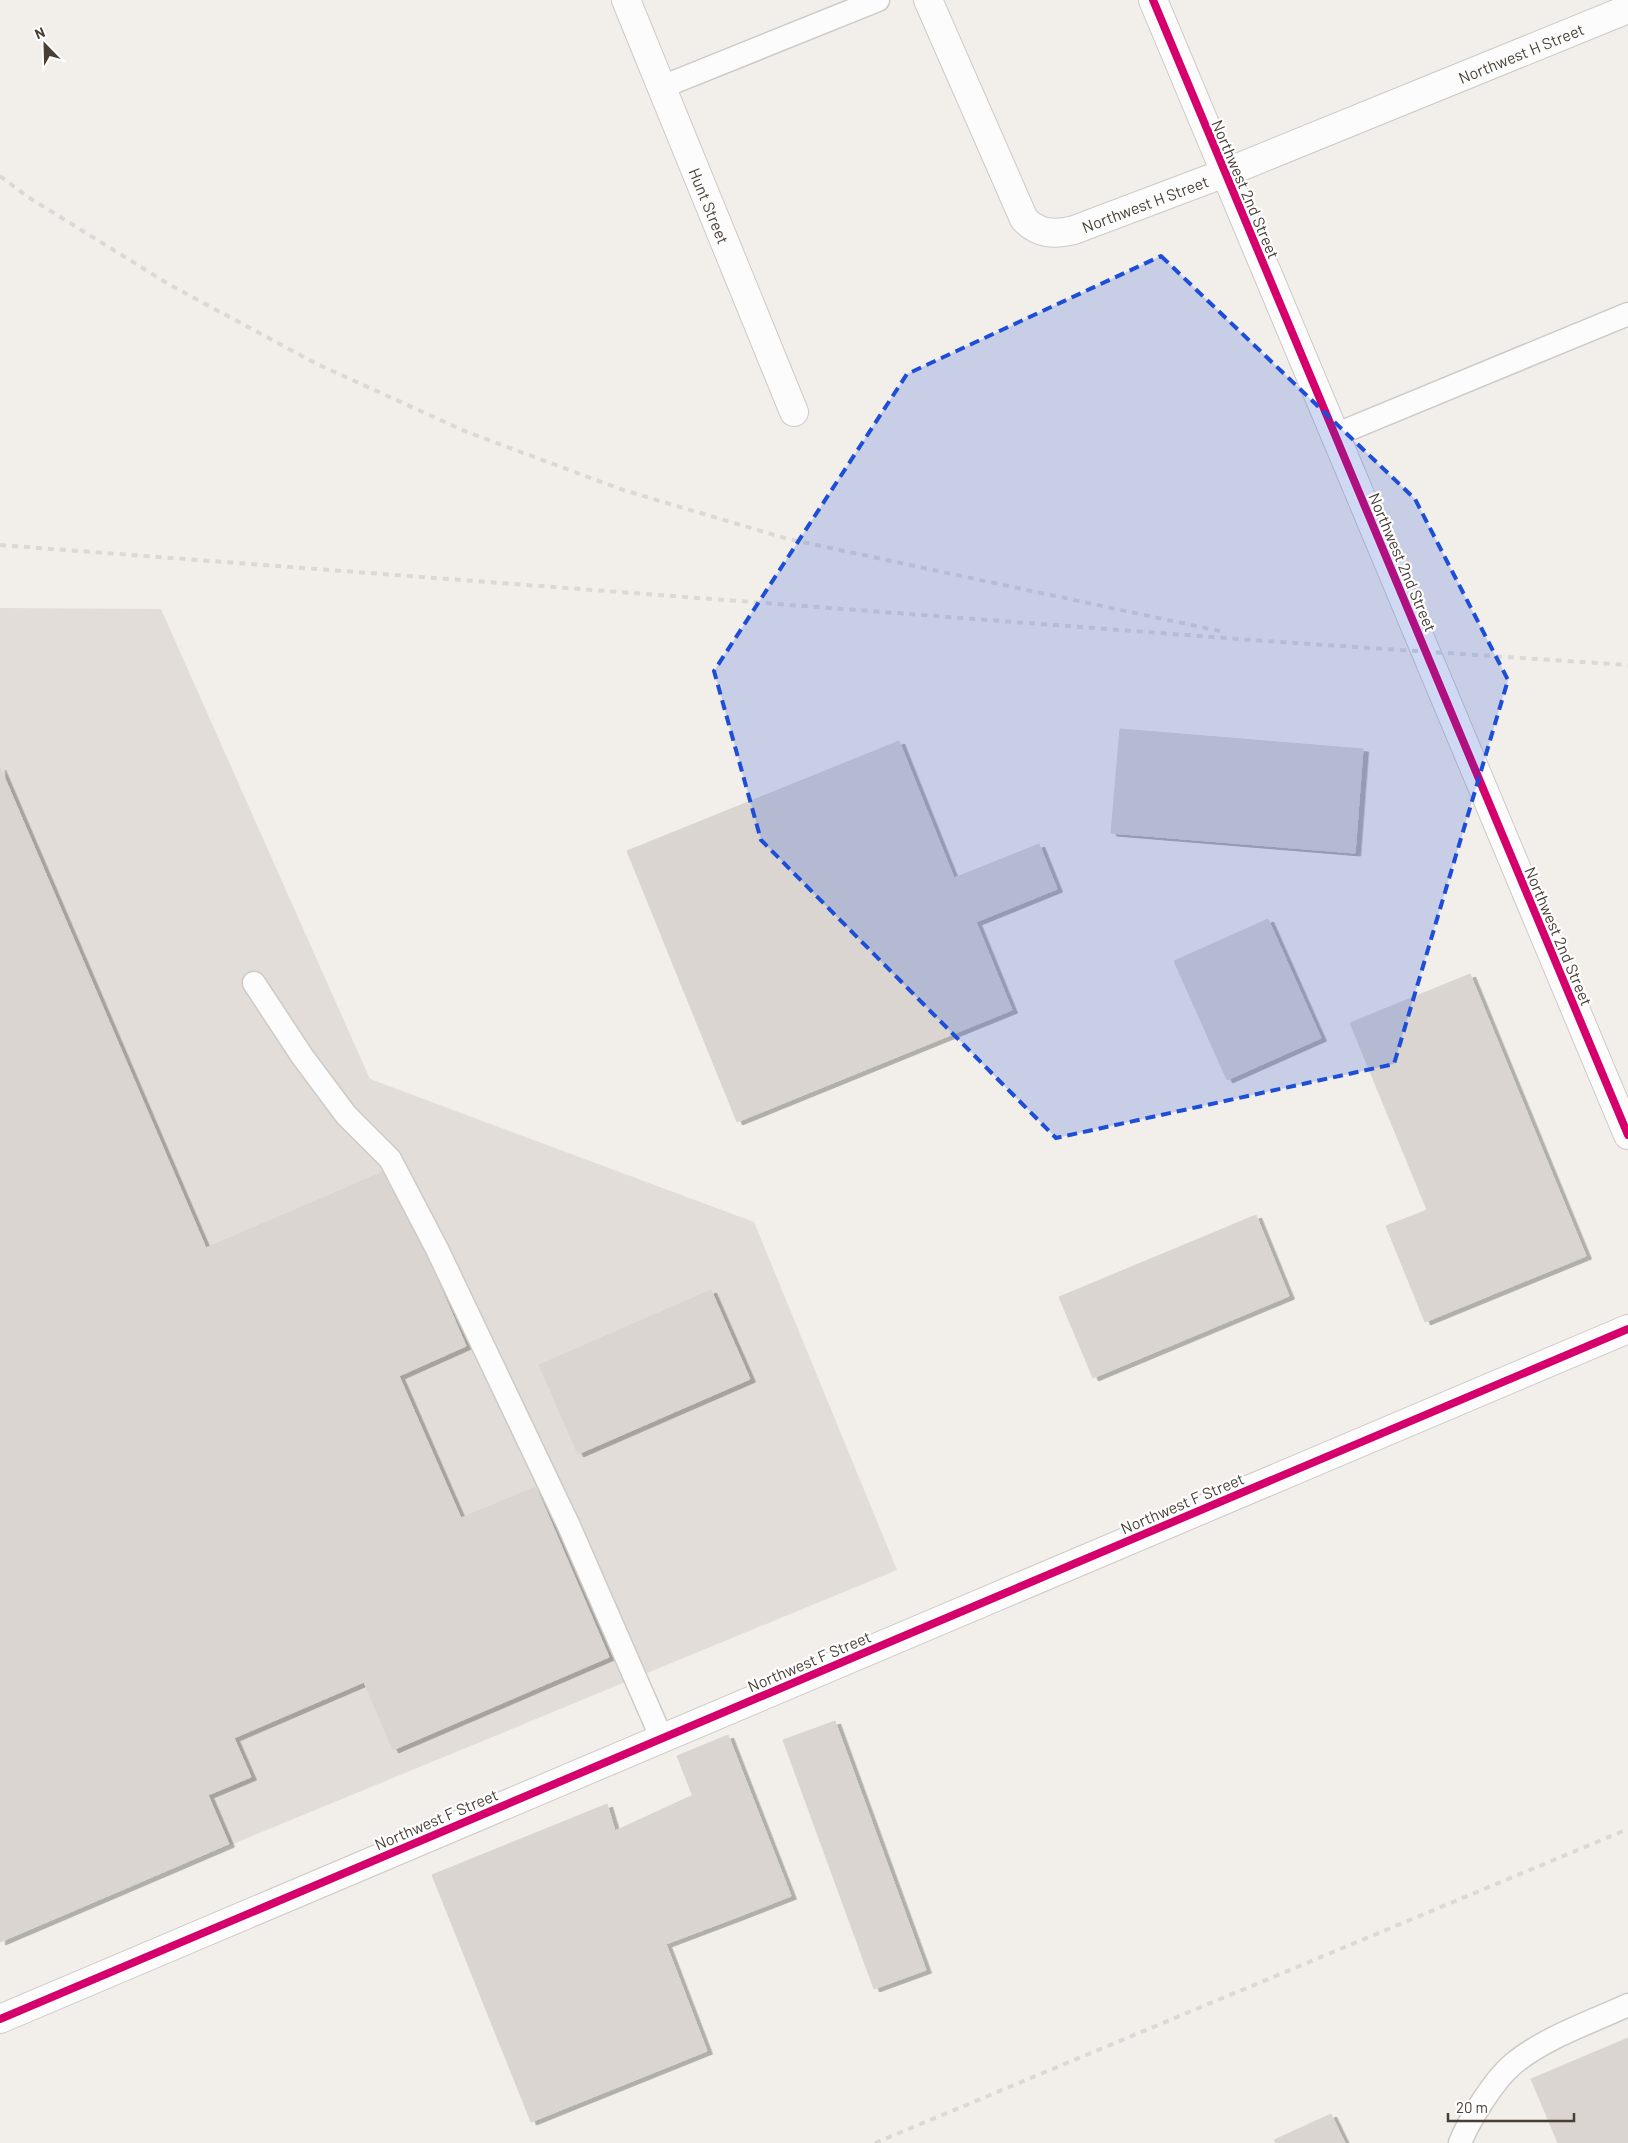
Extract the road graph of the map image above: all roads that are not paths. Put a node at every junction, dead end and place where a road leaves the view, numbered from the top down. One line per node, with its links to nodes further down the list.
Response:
1 (626, 0): 6 (street, Hunt Street)
2 (878, 0): 6 (lane)
3 (928, 0): 7 (street, Northwest H Street)
4 (1153, 0): 7 (street, Northwest 2nd Street)
5 (1628, 9): 7 (street, Northwest H Street)
6 (662, 87): 9 (street, Hunt Street)
7 (1225, 173): 10 (street, Northwest 2nd Street)
8 (1628, 314): 10 (lane)
9 (794, 412)
10 (1335, 435): 12 (street, Northwest 2nd Street)
11 (254, 983): 14 (lane)
12 (1628, 1135)
13 (1628, 1329): 14 (street, Northwest F Street)
14 (662, 1739): 16 (street, Northwest F Street)
15 (1628, 2005): 17 (lane)
16 (0, 2019)
17 (1460, 2143)

